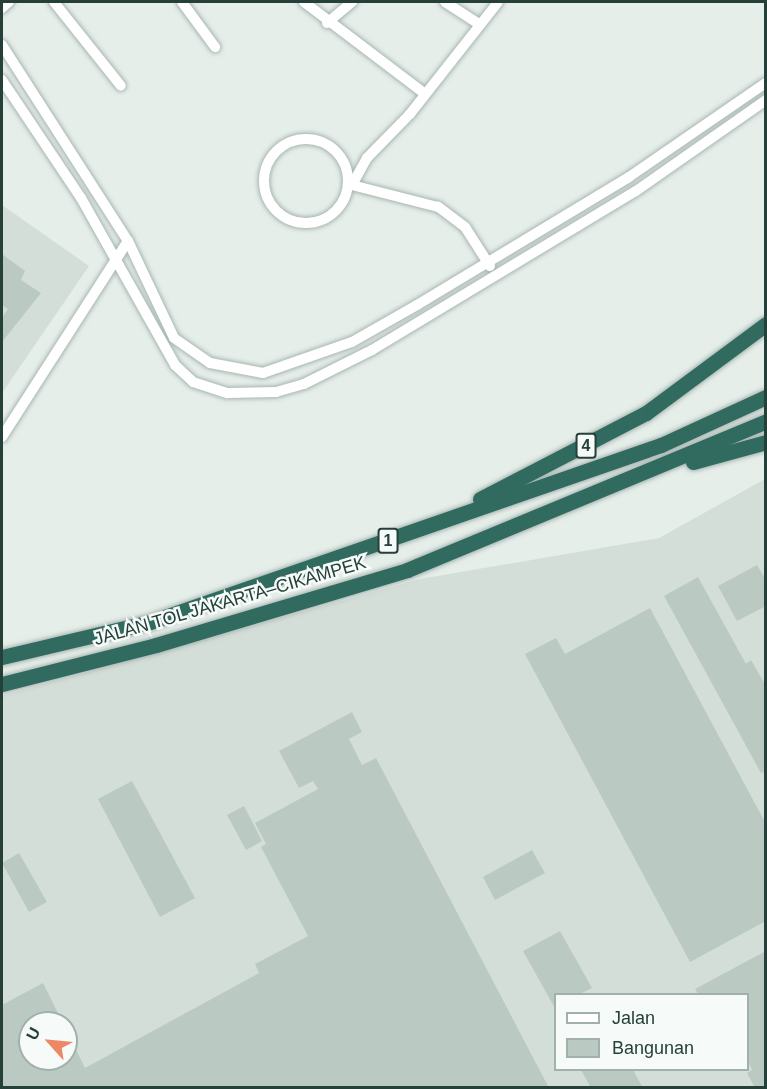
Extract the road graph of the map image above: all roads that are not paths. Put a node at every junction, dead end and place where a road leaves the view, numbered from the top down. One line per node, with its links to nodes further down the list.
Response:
1 (9, 2): 8 (street)
2 (54, 2): 15 (street)
3 (182, 2): 12 (street)
4 (304, 2): 9 (street)
5 (352, 2): 9 (street)
6 (445, 2): 10 (street)
7 (498, 2): 10 (street)
8 (2, 8)
9 (327, 23): 16 (street)
10 (479, 24): 16 (street)
11 (2, 45): 19 (street)
12 (215, 48)
13 (2, 80): 20 (street)
14 (765, 83): 21 (street)
15 (121, 86)
16 (424, 93): 18 (street)
17 (765, 100): 22 (street)
18 (350, 186): 18 (street); 21 (street)
19 (128, 242): 20 (street); 21 (street)
20 (117, 259): 22 (street); 26 (street)
21 (487, 262): 22 (street)
22 (495, 274)
23 (765, 324): 29 (highway, 4)
24 (765, 397): 29 (highway, JALAN TOL JAKARTA–CIKAMPEK / 1)
25 (765, 421): 28 (highway, JALAN TOL JAKARTA–CIKAMPEK / 1)
26 (2, 437)
27 (765, 442): 28 (highway)
28 (650, 473): 31 (highway, JALAN TOL JAKARTA–CIKAMPEK / 1)
29 (390, 540): 30 (highway, JALAN TOL JAKARTA–CIKAMPEK / 1)
30 (2, 657)
31 (2, 684)

